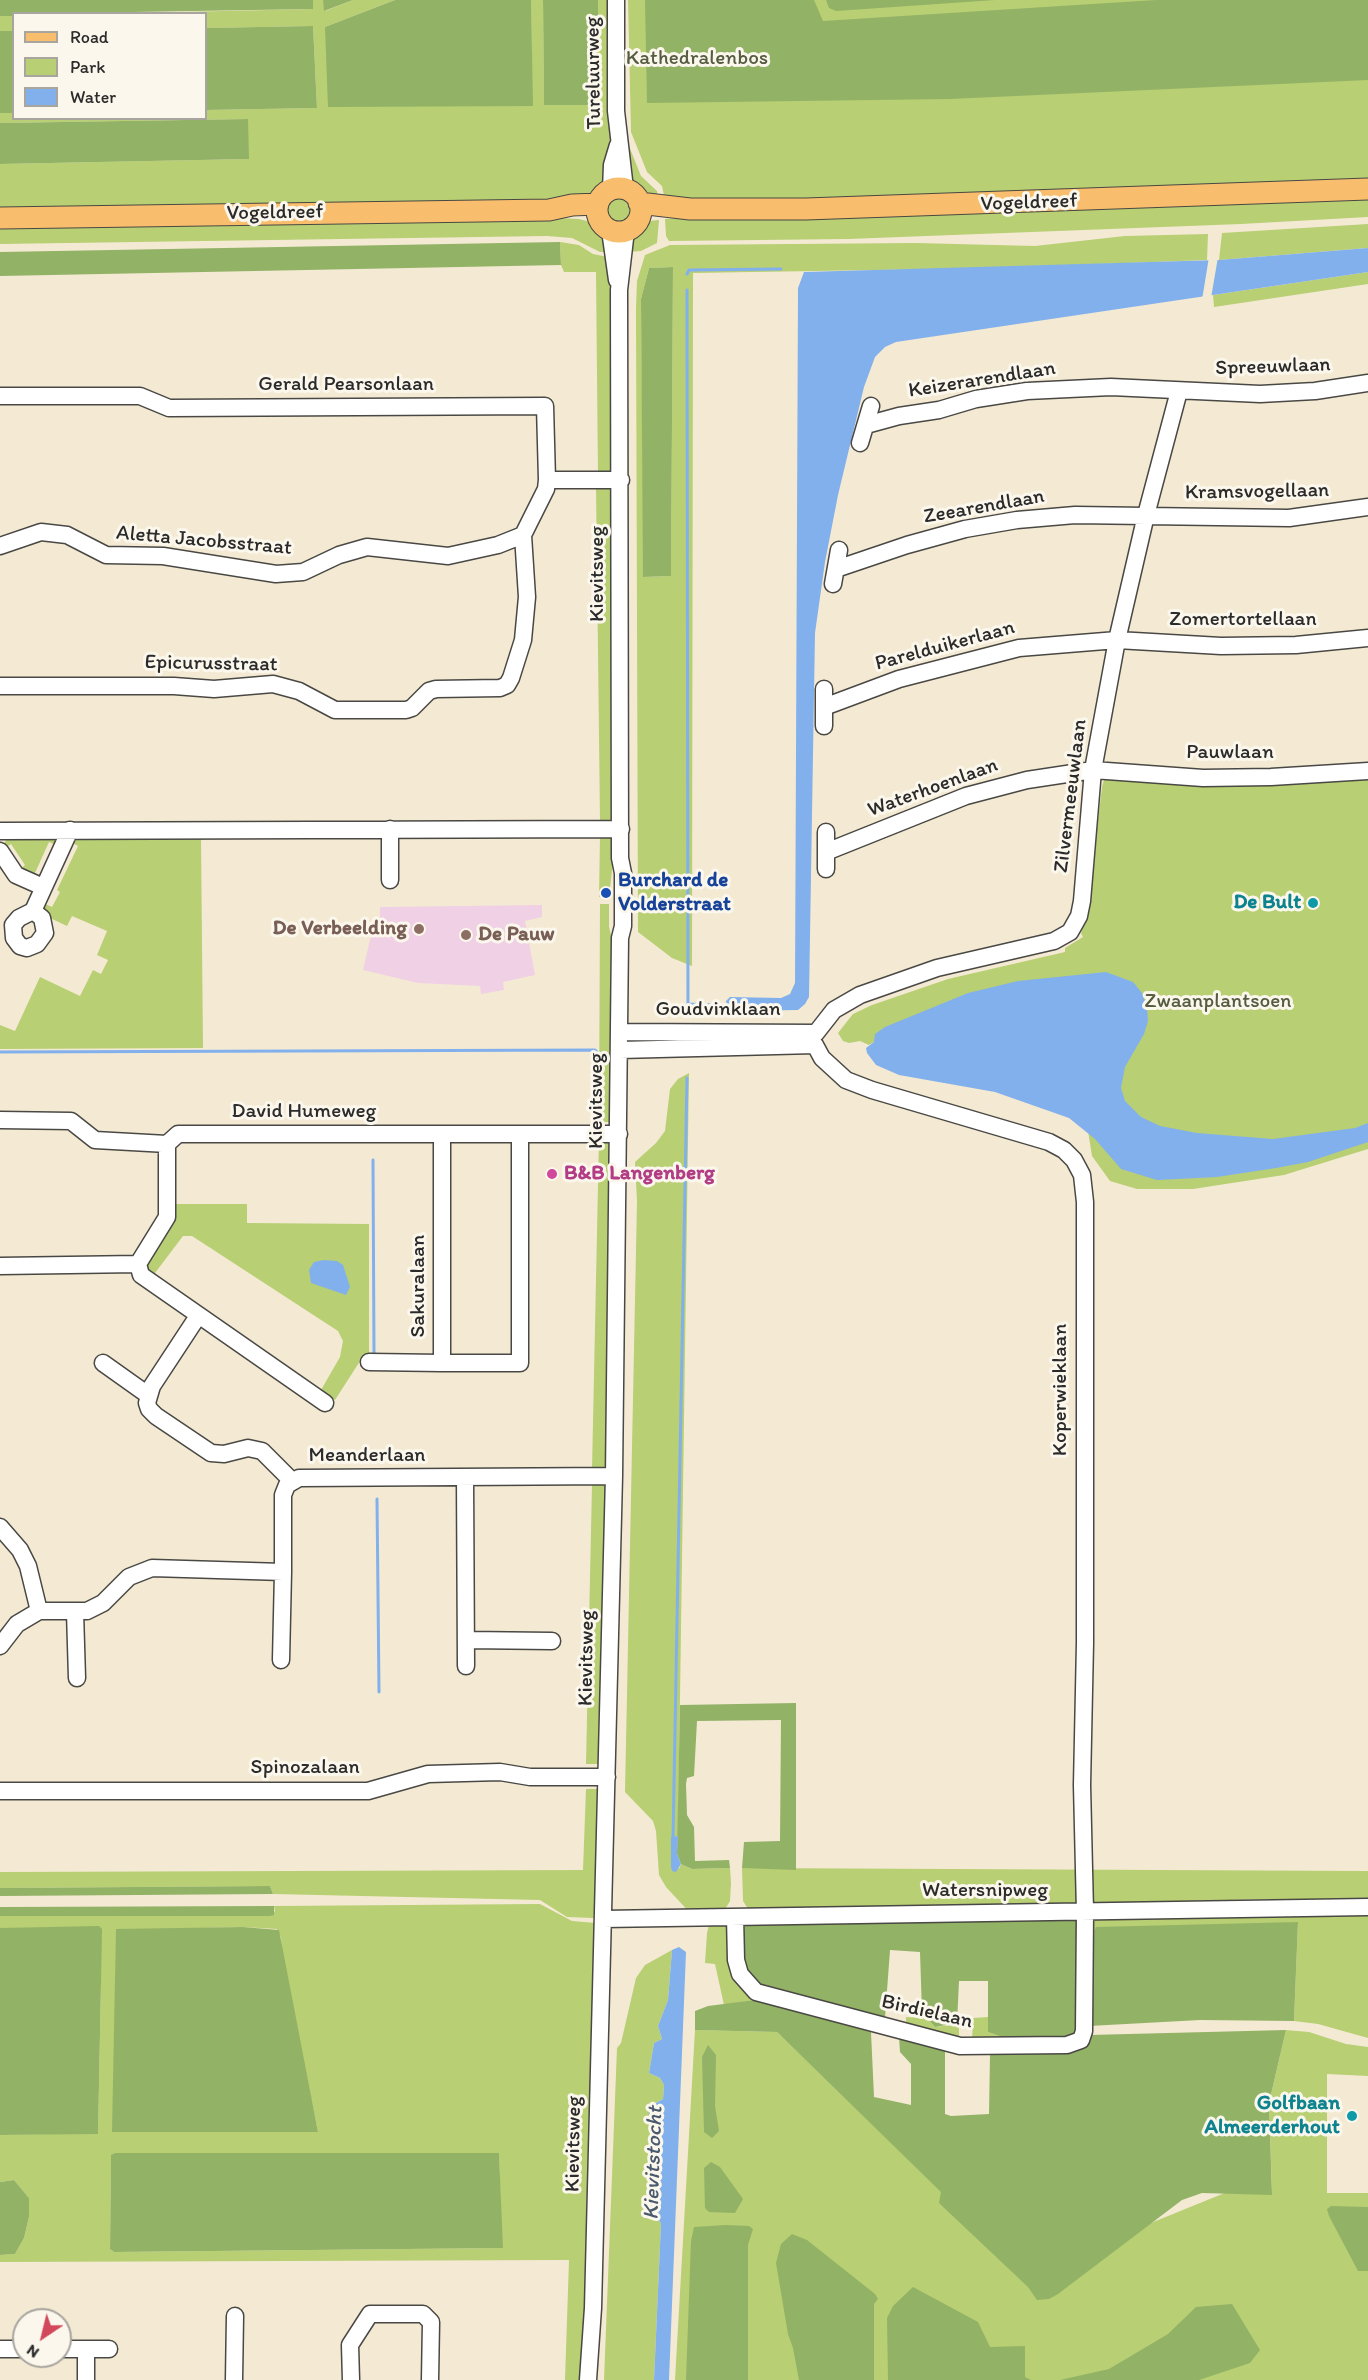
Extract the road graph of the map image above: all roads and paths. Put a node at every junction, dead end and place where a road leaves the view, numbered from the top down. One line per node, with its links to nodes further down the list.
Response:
1 (616, 0): 3 (street, Tureluurweg)
2 (1368, 189): 3 (main road, Vogeldreef)
3 (618, 210): 4 (main road, Vogeldreef); 12 (street, Kievitsweg)
4 (0, 218)
5 (1368, 383): 6 (street, Spreeuwlaan)
6 (1179, 391): 9 (street, Keizerarendlaan); 14 (street, Zilvermeeuwlaan)
7 (0, 396): 11 (street, Gerald Pearsonlaan)
8 (872, 406): 9 (street)
9 (866, 425): 10 (street)
10 (860, 443)
11 (547, 480): 12 (street); 15 (street)
12 (621, 480): 27 (street, Kievitsweg)
13 (1368, 507): 14 (street, Kramsvogellaan)
14 (1146, 515): 17 (street, Zeearendlaan); 19 (street, Zilvermeeuwlaan)
15 (523, 535): 16 (street, Aletta Jacobsstraat); 20 (street, Epicurusstraat)
16 (0, 546)
17 (839, 550)
18 (1368, 638): 19 (street, Zomertortellaan)
19 (1117, 640): 22 (street, Parelduikerlaan); 24 (street, Zilvermeeuwlaan)
20 (0, 686)
21 (824, 689): 22 (street)
22 (824, 707): 23 (street)
23 (824, 726)
24 (1093, 770): 25 (street, Pauwlaan); 30 (street, Waterhoenlaan); 36 (street, Zilvermeeuwlaan)
25 (1368, 771)
26 (390, 829): 27 (street); 29 (street); 32 (street)
27 (621, 829): 35 (street, Kievitsweg)
28 (0, 831): 29 (street)
29 (70, 831): 33 (street)
30 (826, 832)
31 (0, 851): 33 (street)
32 (390, 880)
33 (43, 888): 34 (street)
34 (33, 911)
35 (620, 1032): 36 (street, Goudvinklaan); 37 (street, Kievitsweg)
36 (815, 1039): 37 (street, Goudvinklaan); 67 (street, Koperwieklaan)
37 (620, 1050): 40 (street, Kievitsweg)
38 (0, 1120): 42 (street, David Humeweg)
39 (520, 1134): 40 (street, David Humeweg); 41 (street, David Humeweg); 48 (street)
40 (619, 1134): 51 (street, Kievitsweg)
41 (442, 1135): 42 (street, David Humeweg); 48 (street, Sakuralaan)
42 (166, 1144): 43 (street)
43 (138, 1264): 44 (street); 45 (street)
44 (0, 1266)
45 (198, 1316): 49 (street); 50 (street)
46 (369, 1362): 48 (street, Sakuralaan)
47 (103, 1363): 49 (street)
48 (442, 1363)
49 (148, 1395): 53 (street)
50 (325, 1403)
51 (614, 1476): 52 (street, Meanderlaan); 64 (street, Kievitsweg)
52 (465, 1478): 53 (street, Meanderlaan); 58 (street)
53 (292, 1481): 55 (street, Meanderlaan)
54 (0, 1527): 56 (street)
55 (283, 1572): 57 (street); 61 (street, Meanderlaan)
56 (39, 1611): 57 (street); 60 (street)
57 (75, 1612): 63 (street)
58 (466, 1640): 59 (street); 62 (street)
59 (552, 1641)
60 (0, 1646)
61 (281, 1660)
62 (466, 1666)
63 (77, 1678)
64 (607, 1777): 65 (street, Spinozalaan); 69 (street, Kievitsweg)
65 (0, 1791)
66 (1368, 1908): 67 (street, Watersnipweg)
67 (1085, 1912): 68 (street, Watersnipweg); 68 (street, Birdielaan)
68 (735, 1917): 69 (street, Watersnipweg)
69 (603, 1919): 78 (street, Kievitsweg)
70 (235, 2316): 75 (street)
71 (72, 2349): 72 (street)
72 (86, 2349): 73 (street); 74 (street)
73 (109, 2349)
74 (86, 2380)
75 (234, 2380)
76 (351, 2380): 77 (street)
77 (430, 2380)
78 (588, 2380)

